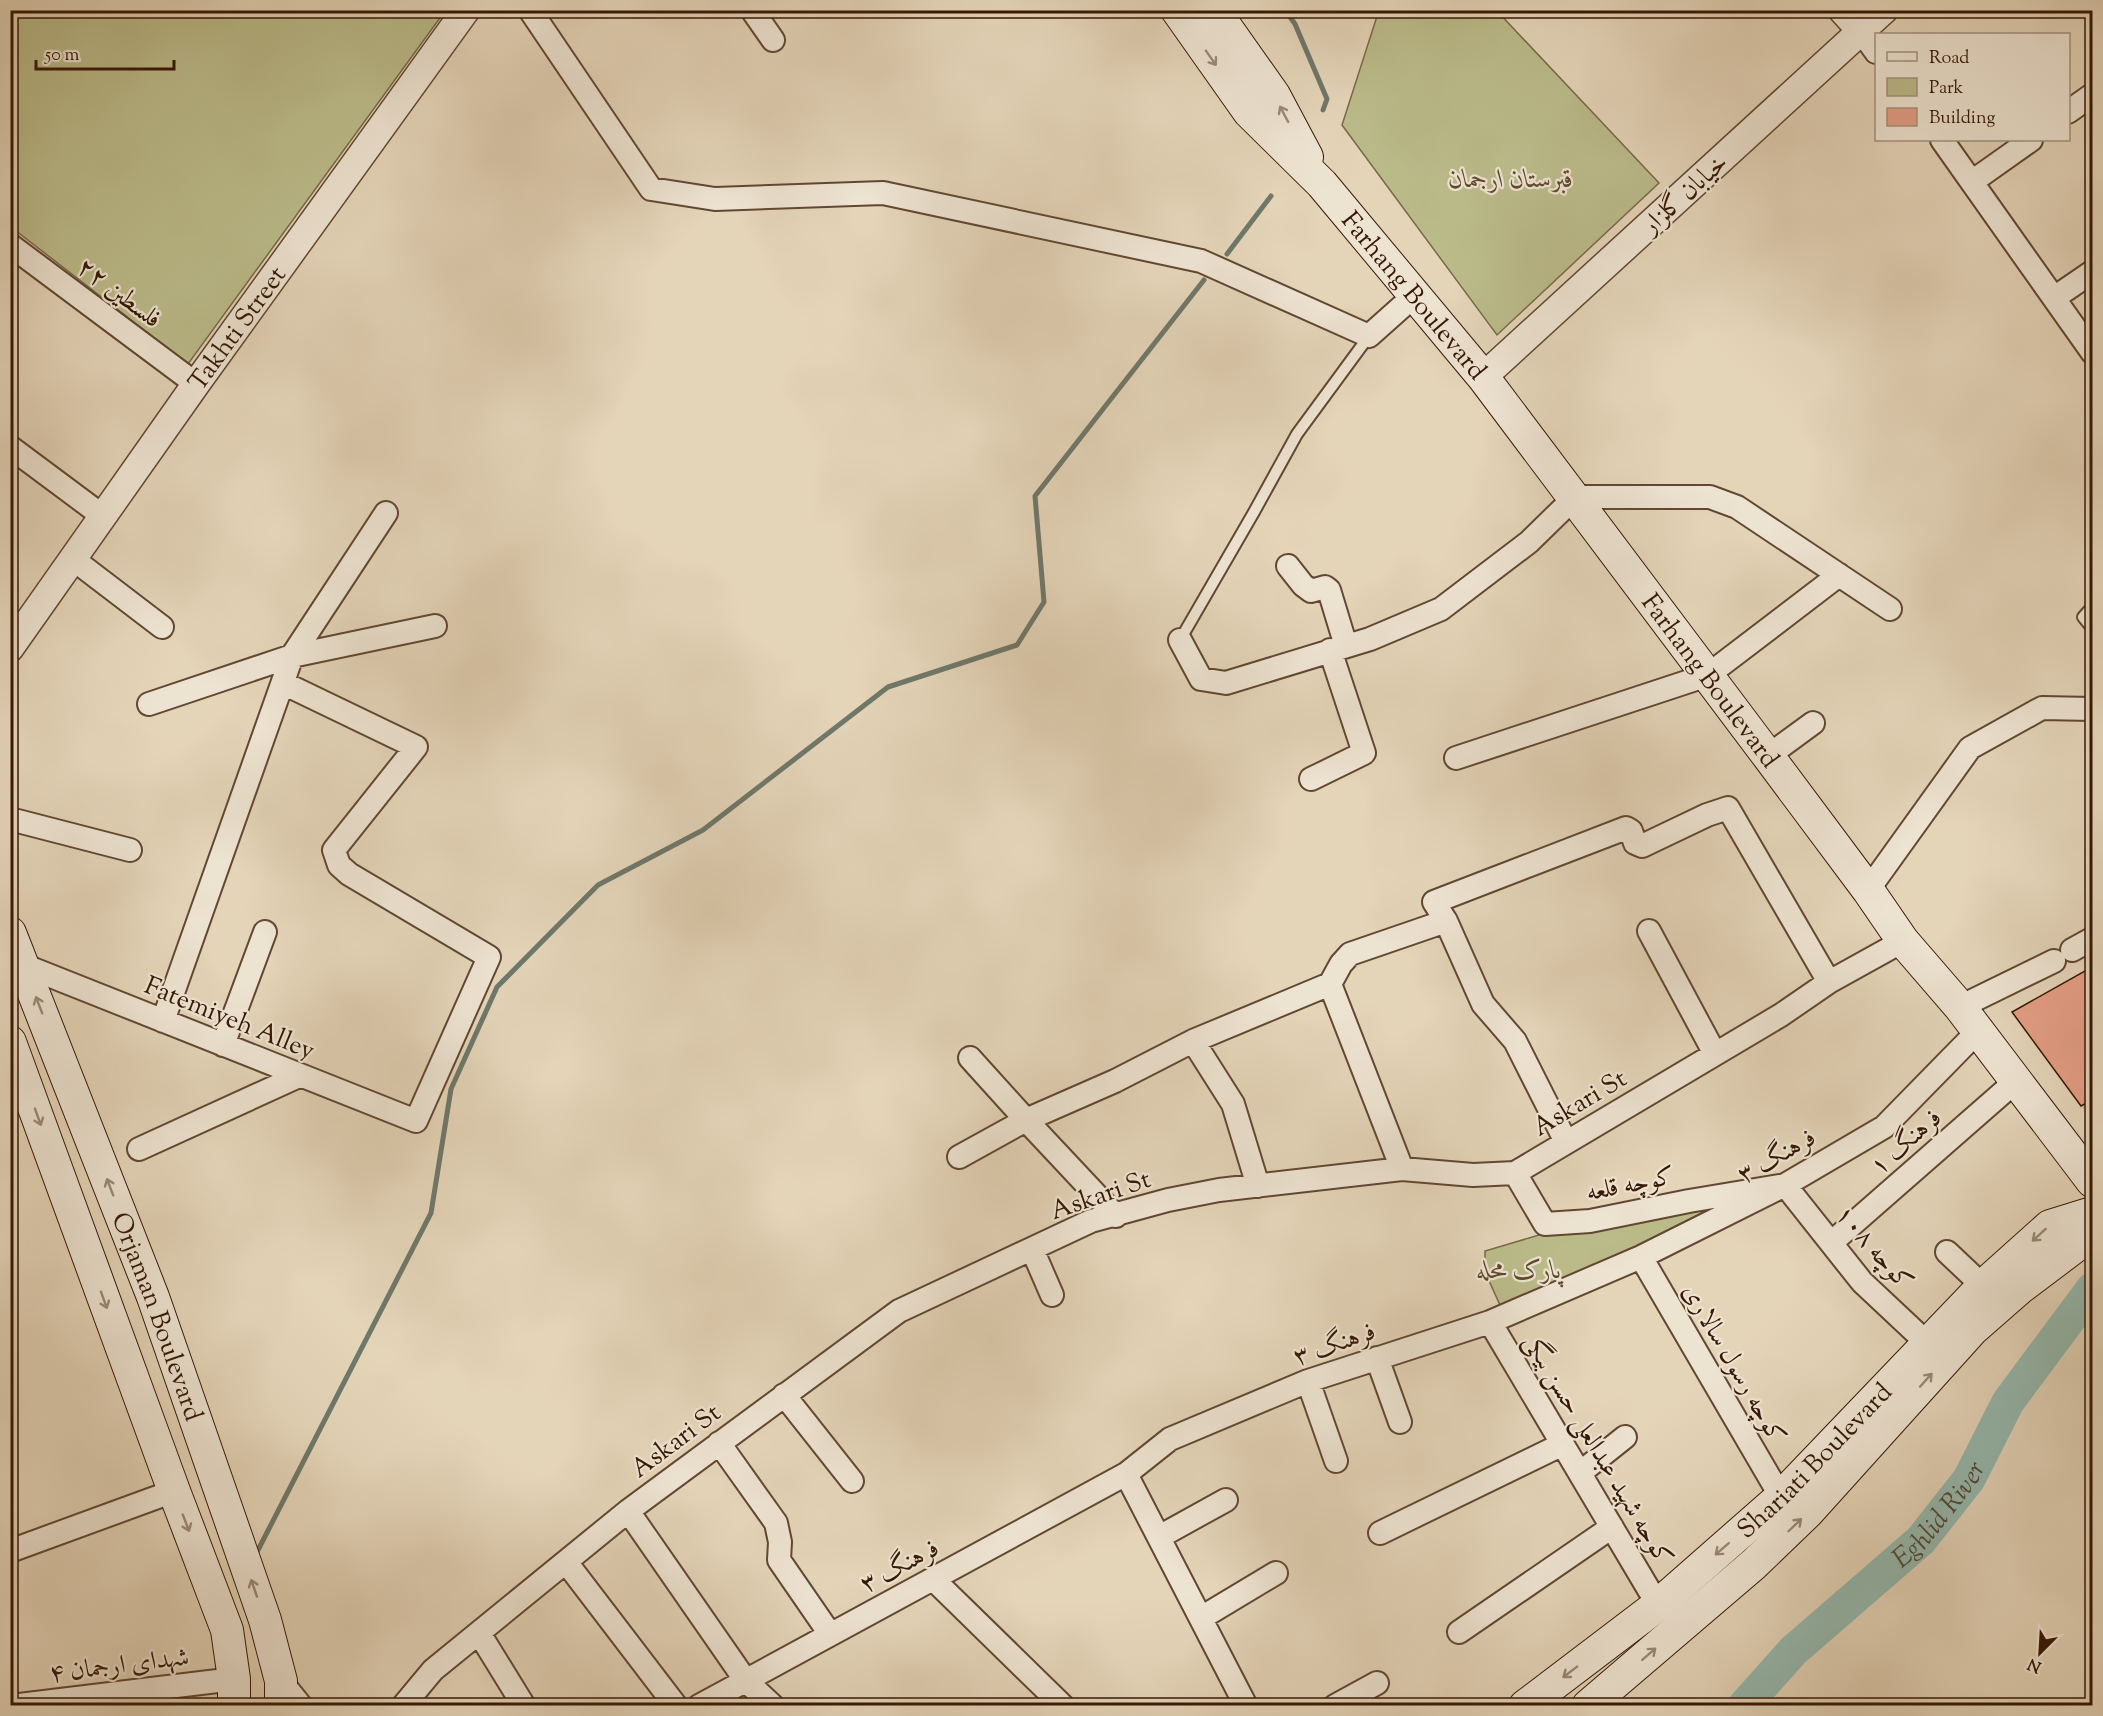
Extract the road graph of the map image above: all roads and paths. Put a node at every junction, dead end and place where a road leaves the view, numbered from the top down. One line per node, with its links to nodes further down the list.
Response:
1 (466, 10): 23 (street, Takhti Street)
2 (530, 10): 20 (street)
3 (752, 10): 9 (street)
4 (1177, 10): 15 (main road, Farhang Boulevard, one-way to 15)
5 (1214, 10): 15 (main road, Farhang Boulevard, one-way to 5)
6 (1842, 10): 8 (street)
7 (1884, 10): 8 (street, خیابان گلزار)
8 (1865, 31): 22 (street, خیابان گلزار)
9 (773, 40)
10 (2092, 95): 11 (street)
11 (2070, 111)
12 (1943, 141): 14 (street)
13 (2030, 141): 14 (street)
14 (1973, 181): 19 (street)
15 (1322, 184): 18 (main road, Farhang Boulevard)
16 (10, 245): 23 (street, فلسطین ۲۲)
17 (2092, 272): 19 (street)
18 (1415, 295): 20 (street); 22 (main road, Farhang Boulevard)
19 (2054, 298): 21 (street)
20 (1369, 336): 36 (lane)
21 (2092, 352)
22 (1483, 376): 25 (main road, Farhang Boulevard)
23 (196, 384): 27 (street, Takhti Street)
24 (10, 447): 27 (street)
25 (1575, 497): 30 (street); 38 (street); 40 (main road, Farhang Boulevard)
26 (386, 513): 39 (street)
27 (104, 517): 28 (street, Takhti Street)
28 (74, 559): 34 (street); 37 (street, Takhti Street)
29 (1288, 566): 38 (street)
30 (1839, 575): 32 (street); 40 (street)
31 (2092, 607): 35 (lane)
32 (1890, 609)
33 (435, 626): 39 (street)
34 (162, 627)
35 (2092, 628)
36 (1180, 640): 38 (street)
37 (12, 641)
38 (1338, 648): 47 (street)
39 (292, 656): 41 (street); 42 (street)
40 (1708, 675): 45 (main road, Farhang Boulevard); 46 (street)
41 (283, 683): 61 (street); 67 (street, Fatemiyeh Alley)
42 (149, 704)
43 (2092, 709): 50 (street)
44 (1813, 723): 45 (street)
45 (1768, 756): 50 (main road, Farhang Boulevard)
46 (1456, 758)
47 (1311, 779)
48 (10, 819): 49 (street)
49 (130, 850)
50 (1868, 890): 56 (main road, Farhang Boulevard)
51 (1446, 921): 58 (street); 59 (street); 70 (street)
52 (1649, 930): 65 (street)
53 (265, 932): 63 (street)
54 (10, 933): 57 (main road, Orjaman Boulevard)
55 (2092, 939): 60 (street, فرهنگ ۳)
56 (1903, 941): 58 (street, Askari St); 60 (main road, Farhang Boulevard)
57 (23, 965): 61 (street, Fatemiyeh Alley); 112 (main road, Orjaman Boulevard, one-way to 57)
58 (1829, 982): 65 (street, Askari St)
59 (1330, 984): 62 (street); 73 (street)
60 (1969, 1019): 68 (main road, Farhang Boulevard); 76 (street, فرهنگ ۳)
61 (163, 1021): 63 (street, Fatemiyeh Alley)
62 (1194, 1041): 69 (street); 77 (street)
63 (223, 1045): 67 (street, Fatemiyeh Alley)
64 (11, 1050): 99 (main road, Orjaman Boulevard, one-way to 99)
65 (1715, 1054): 70 (street, Askari St)
66 (970, 1058): 69 (street)
67 (299, 1076): 71 (street)
68 (2016, 1081): 75 (main road, Farhang Boulevard); 80 (street, فرهنگ ۱)
69 (1026, 1120): 72 (street); 78 (street)
70 (1566, 1142): 74 (street, Askari St)
71 (139, 1149)
72 (959, 1157)
73 (1402, 1169): 74 (street, Askari St); 77 (street, Askari St)
74 (1515, 1173): 76 (street, کوچه قلعه)
75 (2092, 1182)
76 (1785, 1185): 80 (street, کوچه ۱۰۸); 83 (street, فرهنگ ۳)
77 (1258, 1186): 78 (street, Askari St)
78 (1116, 1215): 81 (street, Askari St)
79 (2091, 1233): 84 (main road, Shariati Boulevard, one-way to 84); 132 (main road, Shariati Boulevard, one-way to 79)
80 (1831, 1243): 87 (street, کوچه ۱۰۸)
81 (1032, 1249): 85 (street); 90 (street, Askari St)
82 (1947, 1252): 84 (street)
83 (1641, 1257): 86 (street, فرهنگ ۳); 100 (street, کوچه رسول سالاری)
84 (1983, 1286): 87 (main road, Shariati Boulevard)
85 (1052, 1295)
86 (1490, 1322): 88 (street, فرهنگ ۳); 94 (street, کوچه شهید عبدالعلی حسن بیگی)
87 (1927, 1343): 100 (main road, Shariati Boulevard)
88 (1377, 1358): 89 (street, فرهنگ ۳); 91 (street)
89 (1308, 1381): 95 (street); 97 (street, فرهنگ ۳)
90 (784, 1395): 93 (street, Askari St); 98 (street)
91 (1400, 1422)
92 (1625, 1437): 96 (street)
93 (719, 1443): 102 (street, Askari St); 116 (street)
94 (1563, 1444): 96 (street, کوچه شهید عبدالعلی حسن بیگی); 104 (street)
95 (1336, 1461)
96 (1580, 1473): 103 (street, کوچه شهید عبدالعلی حسن بیگی)
97 (1126, 1474): 105 (street); 109 (street, فرهنگ ۳)
98 (852, 1481)
99 (174, 1491): 106 (street); 113 (main road, Orjaman Boulevard, one-way to 113)
100 (1781, 1497): 110 (main road, Shariati Boulevard, one-way to 110)
101 (1226, 1500): 105 (street)
102 (628, 1511): 107 (street, Askari St); 117 (street)
103 (1612, 1527): 110 (street, کوچه شهید عبدالعلی حسن بیگی); 114 (street)
104 (1380, 1533)
105 (1159, 1538): 111 (street)
106 (10, 1551)
107 (566, 1562): 115 (street, Askari St); 125 (street)
108 (1276, 1574): 111 (street)
109 (933, 1579): 116 (street, فرهنگ ۳); 128 (street)
110 (1658, 1605): 131 (main road, Shariati Boulevard, one-way to 131)
111 (1201, 1618): 129 (street)
112 (265, 1620): 113 (main road); 120 (main road, Orjaman Boulevard)
113 (227, 1630): 119 (main road, Orjaman Boulevard)
114 (1459, 1632)
115 (479, 1633): 123 (street, Askari St); 124 (street)
116 (830, 1634): 117 (street, فرهنگ ۳)
117 (746, 1681): 126 (street, فرهنگ ۳); 127 (street)
118 (1377, 1683): 130 (street)
119 (234, 1692): 121 (street, شهدای ارجمان ۴)
120 (281, 1693): 122 (street)
121 (10, 1706)
122 (301, 1706)
123 (403, 1706)
124 (524, 1706)
125 (676, 1706)
126 (699, 1706)
127 (773, 1706)
128 (1063, 1706)
129 (1246, 1706)
130 (1335, 1706)
131 (1525, 1706)
132 (1588, 1706)

